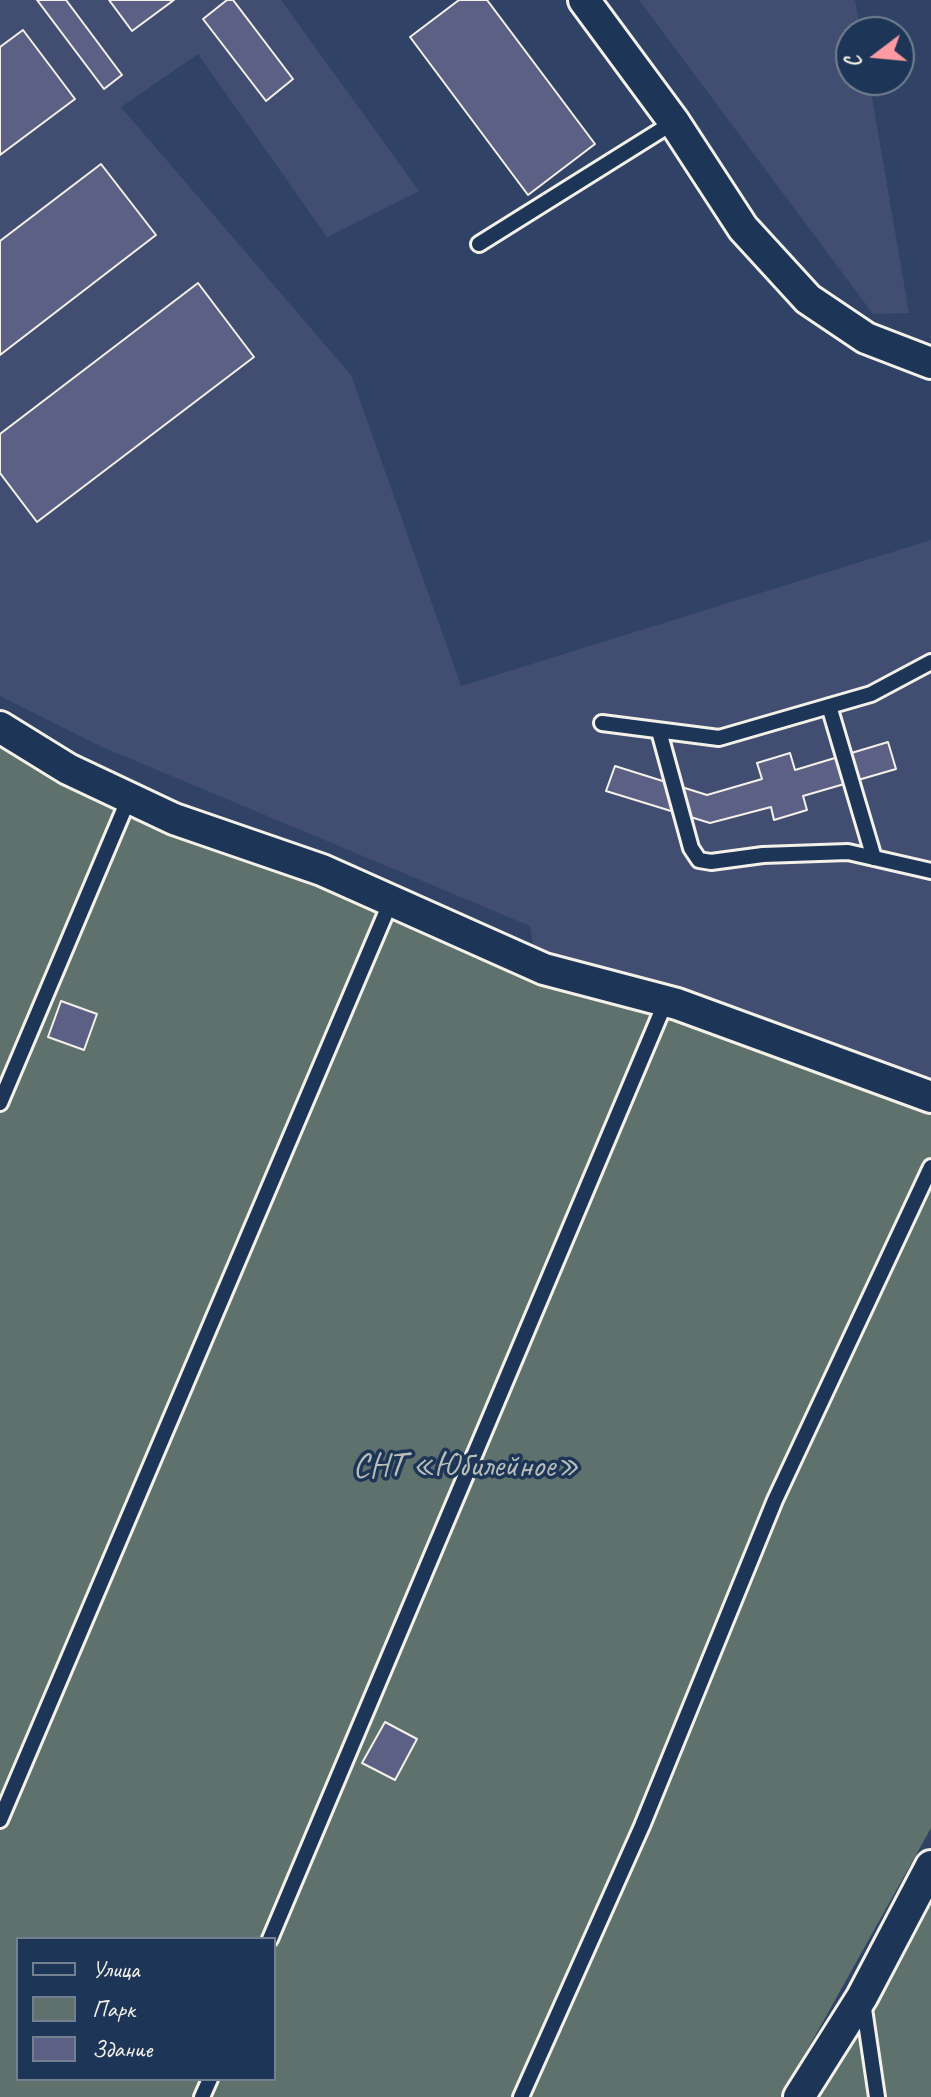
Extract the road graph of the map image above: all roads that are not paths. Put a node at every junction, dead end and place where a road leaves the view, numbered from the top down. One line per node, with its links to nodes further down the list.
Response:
1 (584, 0): 2 (street)
2 (674, 122): 3 (lane); 4 (street)
3 (479, 244)
4 (931, 363)
5 (931, 662): 6 (lane)
6 (829, 706): 9 (lane); 11 (lane)
7 (602, 723): 9 (lane)
8 (0, 727): 10 (street)
9 (659, 731): 11 (lane)
10 (129, 798): 13 (street); 16 (lane)
11 (874, 858): 12 (lane)
12 (931, 871)
13 (391, 901): 14 (street); 18 (lane)
14 (666, 1001): 15 (street); 20 (lane)
15 (931, 1097)
16 (0, 1103)
17 (931, 1167): 22 (lane)
18 (0, 1820)
19 (931, 1866): 21 (street)
20 (271, 1937)
21 (862, 1997): 23 (street); 24 (lane)
22 (521, 2097)
23 (799, 2097)
24 (877, 2097)

